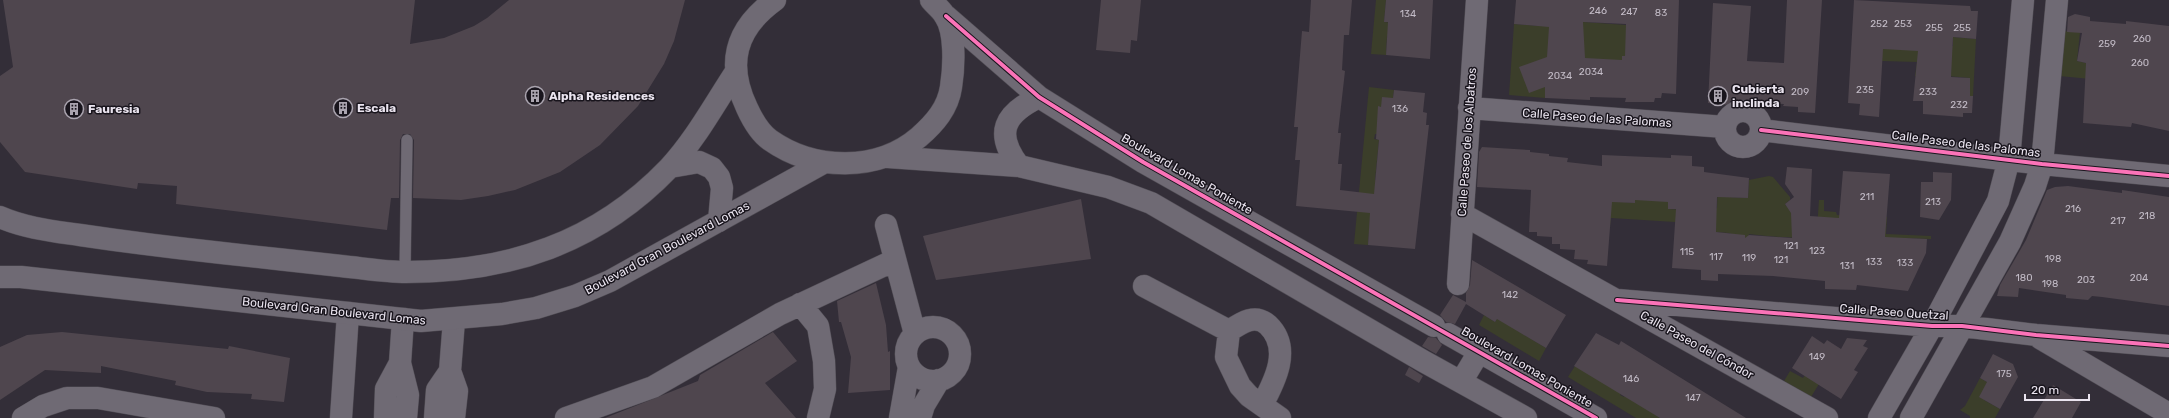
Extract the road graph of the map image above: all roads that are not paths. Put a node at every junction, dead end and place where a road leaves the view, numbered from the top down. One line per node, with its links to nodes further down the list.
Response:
1 (751, 0): 8 (street)
2 (775, 0): 8 (street)
3 (931, 0): 7 (street, Boulevard Lomas Poniente)
4 (1477, 0): 11 (street, Calle Paseo de los Albatros)
5 (2023, 0): 14 (street)
6 (2056, 0): 16 (street)
7 (946, 16): 10 (street, Boulevard Lomas Poniente); 13 (street)
8 (750, 23): 9 (street)
9 (735, 73): 15 (street); 18 (street)
10 (1039, 97): 17 (street); 32 (street, Boulevard Lomas Poniente)
11 (1469, 108): 14 (street, Calle Paseo de las Palomas); 20 (street, Calle Paseo de los Albatros)
12 (407, 140): 25 (lane)
13 (888, 157): 15 (street); 17 (street)
14 (2009, 159): 16 (street, Calle Paseo de las Palomas); 35 (street)
15 (825, 162): 22 (street, Boulevard Gran Boulevard Lomas)
16 (2042, 164): 19 (street, Calle Paseo de las Palomas); 36 (street)
17 (1019, 166): 40 (street)
18 (670, 167): 22 (street); 25 (street)
19 (2169, 176)
20 (1462, 214): 27 (street, Calle Paseo de los Albatros); 29 (street, Calle Paseo del Cóndor)
21 (0, 217): 25 (street)
22 (719, 221): 34 (street, Boulevard Gran Boulevard Lomas)
23 (886, 225): 24 (street)
24 (895, 260): 30 (street); 38 (street)
25 (405, 272)
26 (0, 277): 31 (street, Boulevard Gran Boulevard Lomas)
27 (1458, 284)
28 (1144, 286): 37 (street)
29 (1617, 300): 35 (street, Calle Paseo Quetzal); 64 (street, Calle Paseo del Cóndor)
30 (800, 304): 57 (street); 58 (street)
31 (348, 313): 33 (street, Boulevard Gran Boulevard Lomas); 49 (street)
32 (1413, 314): 40 (street); 42 (street, Boulevard Lomas Poniente)
33 (403, 319): 34 (street, Boulevard Gran Boulevard Lomas); 43 (street)
34 (454, 320): 45 (street)
35 (1932, 326): 36 (street, Calle Paseo Quetzal); 65 (street)
36 (1962, 326): 39 (street, Calle Paseo Quetzal); 66 (street)
37 (1229, 331): 48 (street); 48 (street)
38 (915, 334): 44 (street); 46 (street)
39 (2036, 335): 41 (street, Calle Paseo Quetzal); 50 (street)
40 (1393, 343): 47 (street)
41 (2169, 346)
42 (1479, 352): 47 (street); 63 (street, Boulevard Lomas Poniente)
43 (400, 363): 53 (street); 54 (street)
44 (909, 367): 46 (street); 59 (street)
45 (450, 370): 55 (street); 56 (street)
46 (939, 380): 60 (street)
47 (1461, 382): 62 (street)
48 (1262, 405): 61 (street)
49 (341, 412)
50 (2169, 414)
51 (24, 418): 52 (street)
52 (214, 418)
53 (385, 418)
54 (406, 418)
55 (435, 418)
56 (454, 418)
57 (566, 418)
58 (818, 418)
59 (900, 418)
60 (920, 418)
61 (1280, 418)
62 (1526, 418)
63 (1596, 418)
64 (1827, 418)
65 (1879, 418)
66 (1911, 418)

